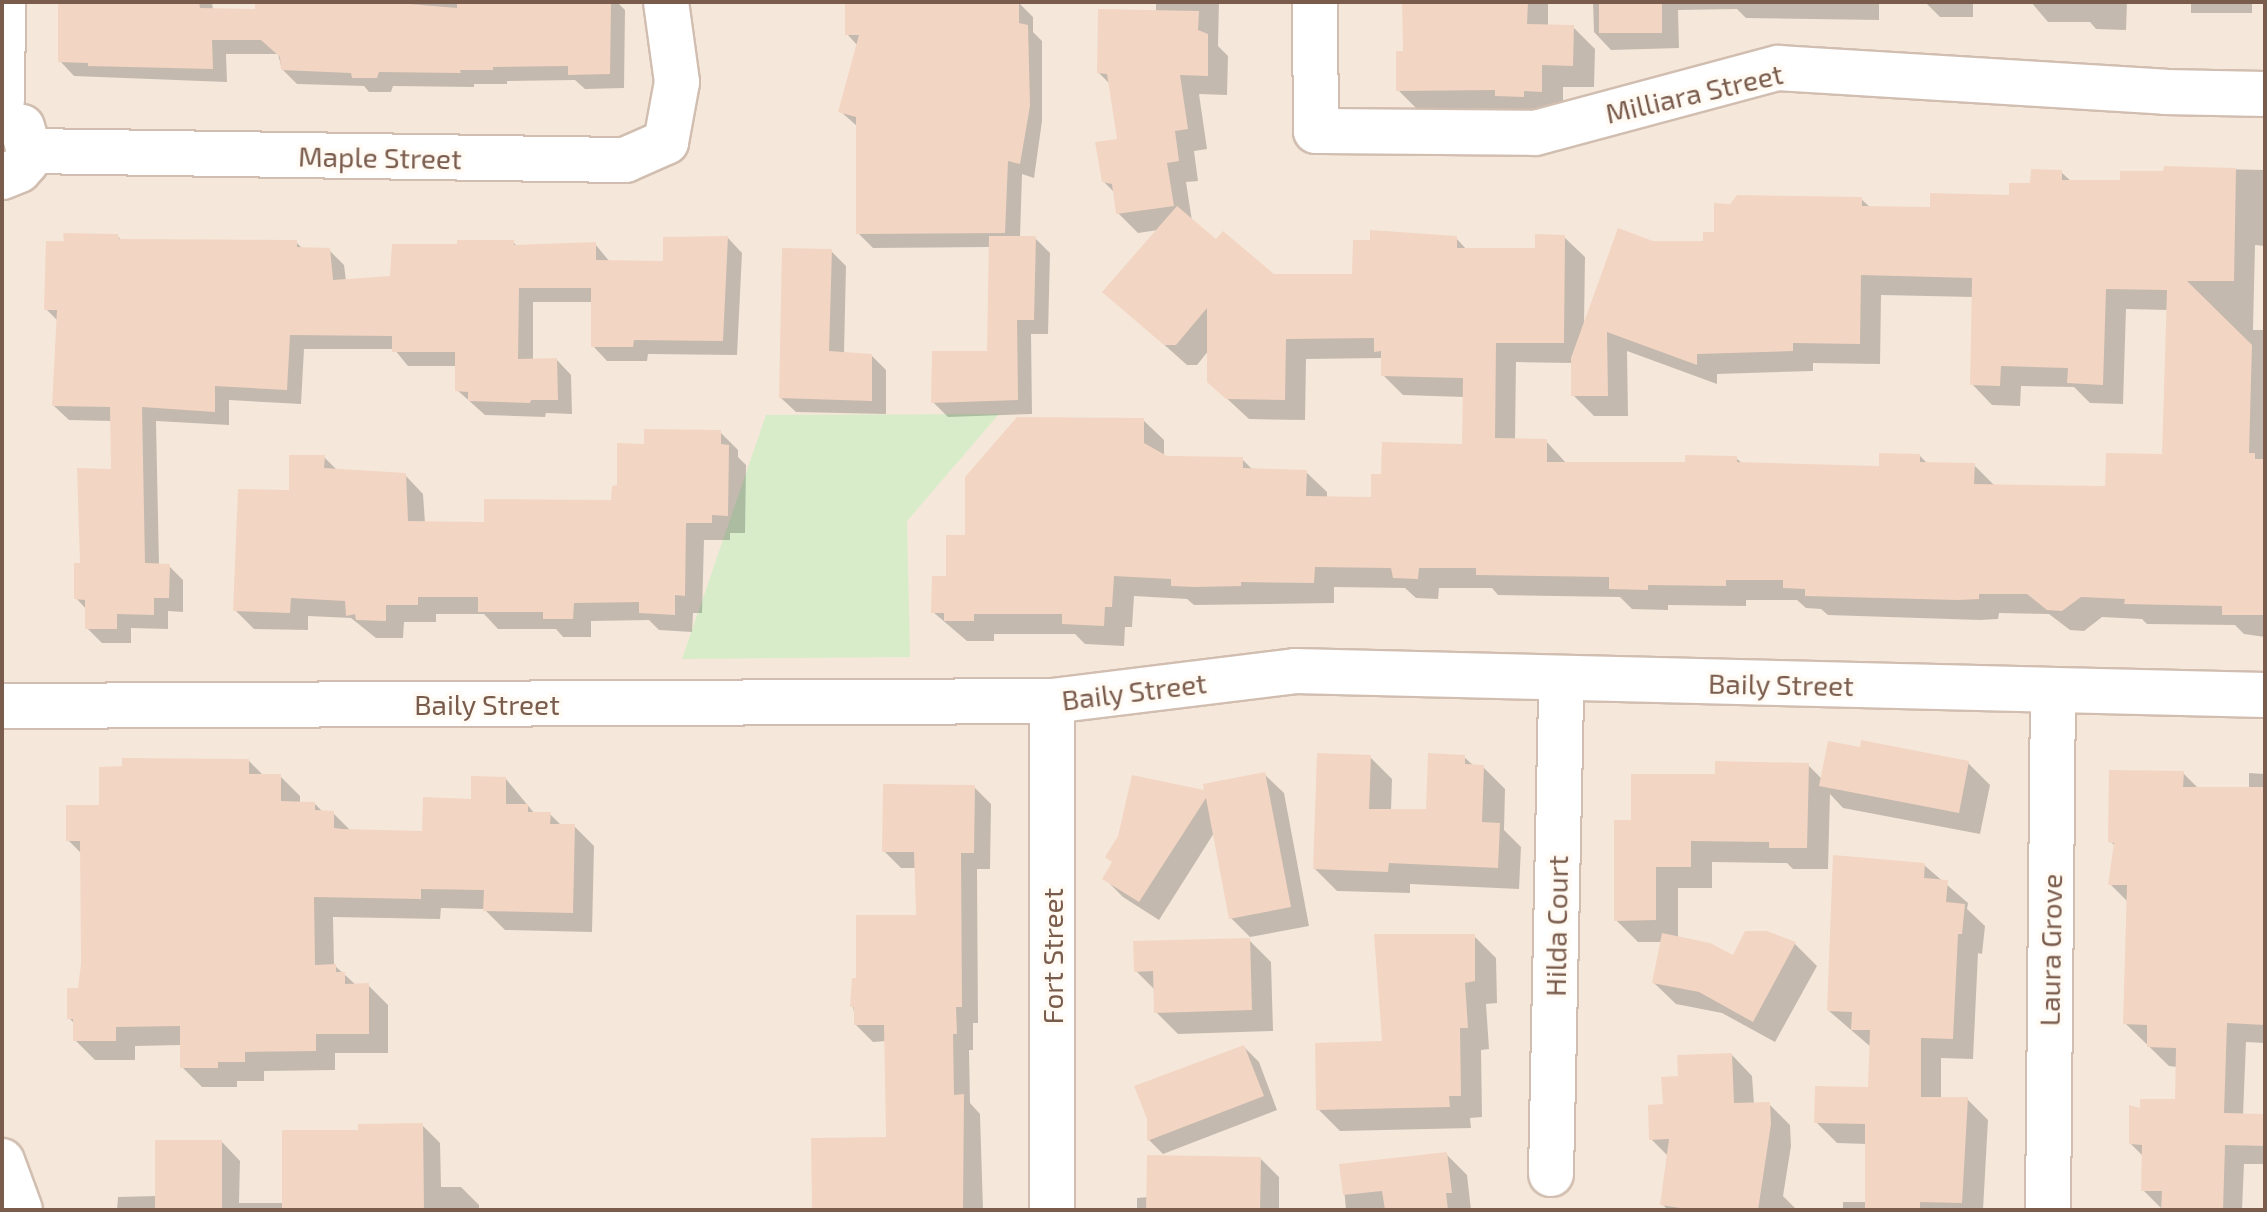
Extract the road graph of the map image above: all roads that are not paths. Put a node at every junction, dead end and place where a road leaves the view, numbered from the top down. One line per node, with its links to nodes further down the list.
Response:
1 (3, 2): 5 (street)
2 (666, 2): 7 (street, Maple Street)
3 (1315, 2): 4 (street, Milliara Street)
4 (2265, 94)
5 (2, 100)
6 (2, 117): 7 (street)
7 (16, 164)
8 (1561, 679): 9 (street, Baily Street); 11 (street, Baily Street); 14 (street, Hilda Court)
9 (2053, 690): 10 (street, Baily Street); 17 (street, Laura Grove)
10 (2265, 695)
11 (1052, 701): 12 (street, Baily Street); 16 (street, Fort Street)
12 (2, 706)
13 (2, 1161): 15 (street)
14 (1551, 1174)
15 (20, 1210)
16 (1052, 1210)
17 (2048, 1210)

